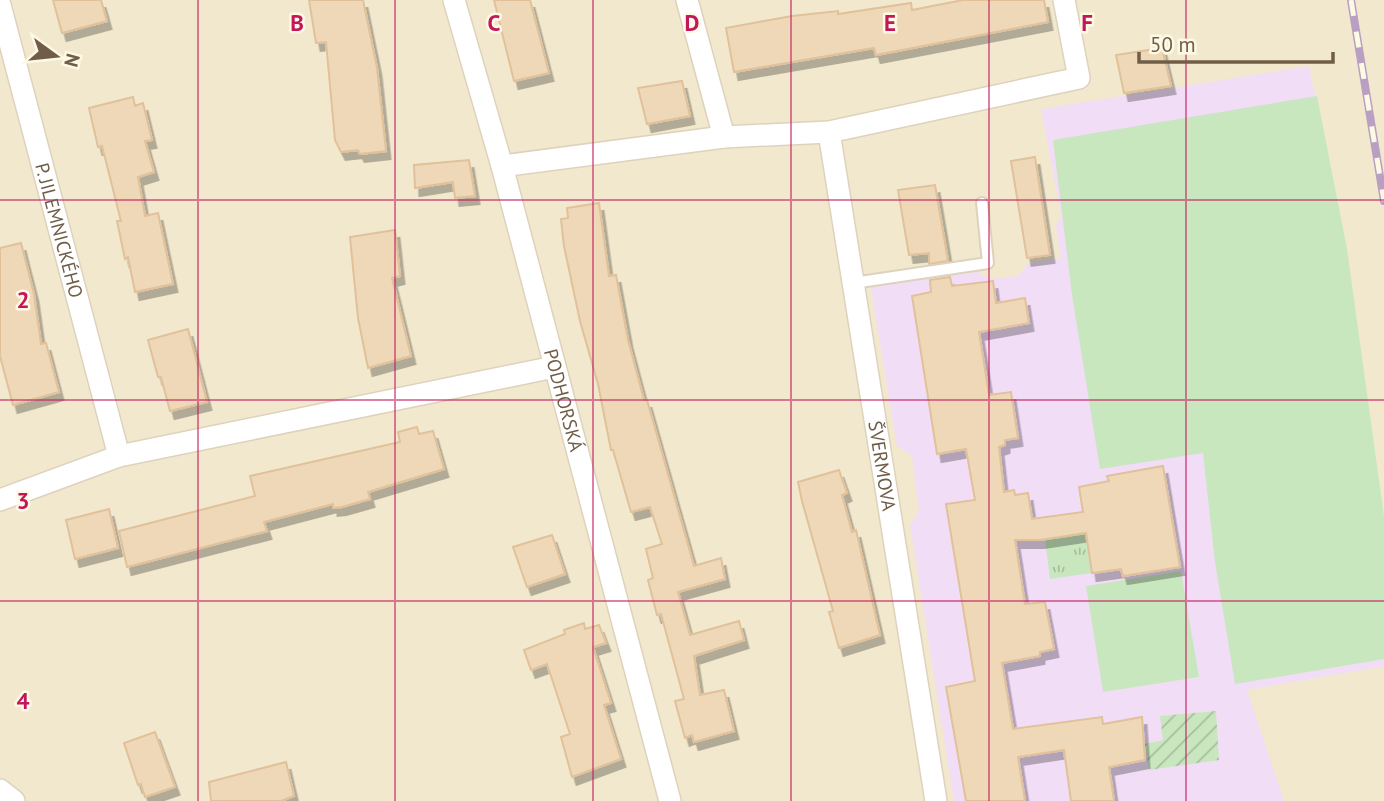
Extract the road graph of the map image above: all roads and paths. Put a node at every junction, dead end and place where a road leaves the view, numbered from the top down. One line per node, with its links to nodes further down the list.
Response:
1 (454, 0): 7 (street, PODHORSKÁ)
2 (687, 0): 6 (street)
3 (1064, 0): 5 (street)
4 (0, 5): 11 (street, P. JILEMNICKÉHO)
5 (829, 132): 6 (street); 9 (street, ŠVERMOVA)
6 (724, 137): 7 (street)
7 (502, 166): 10 (street, PODHORSKÁ)
8 (982, 203): 9 (lane)
9 (853, 283): 16 (street, ŠVERMOVA)
10 (554, 367): 11 (street); 15 (street, PODHORSKÁ)
11 (119, 456): 12 (street)
12 (0, 500)
13 (0, 790): 14 (street)
14 (14, 801)
15 (670, 801)
16 (936, 801)

